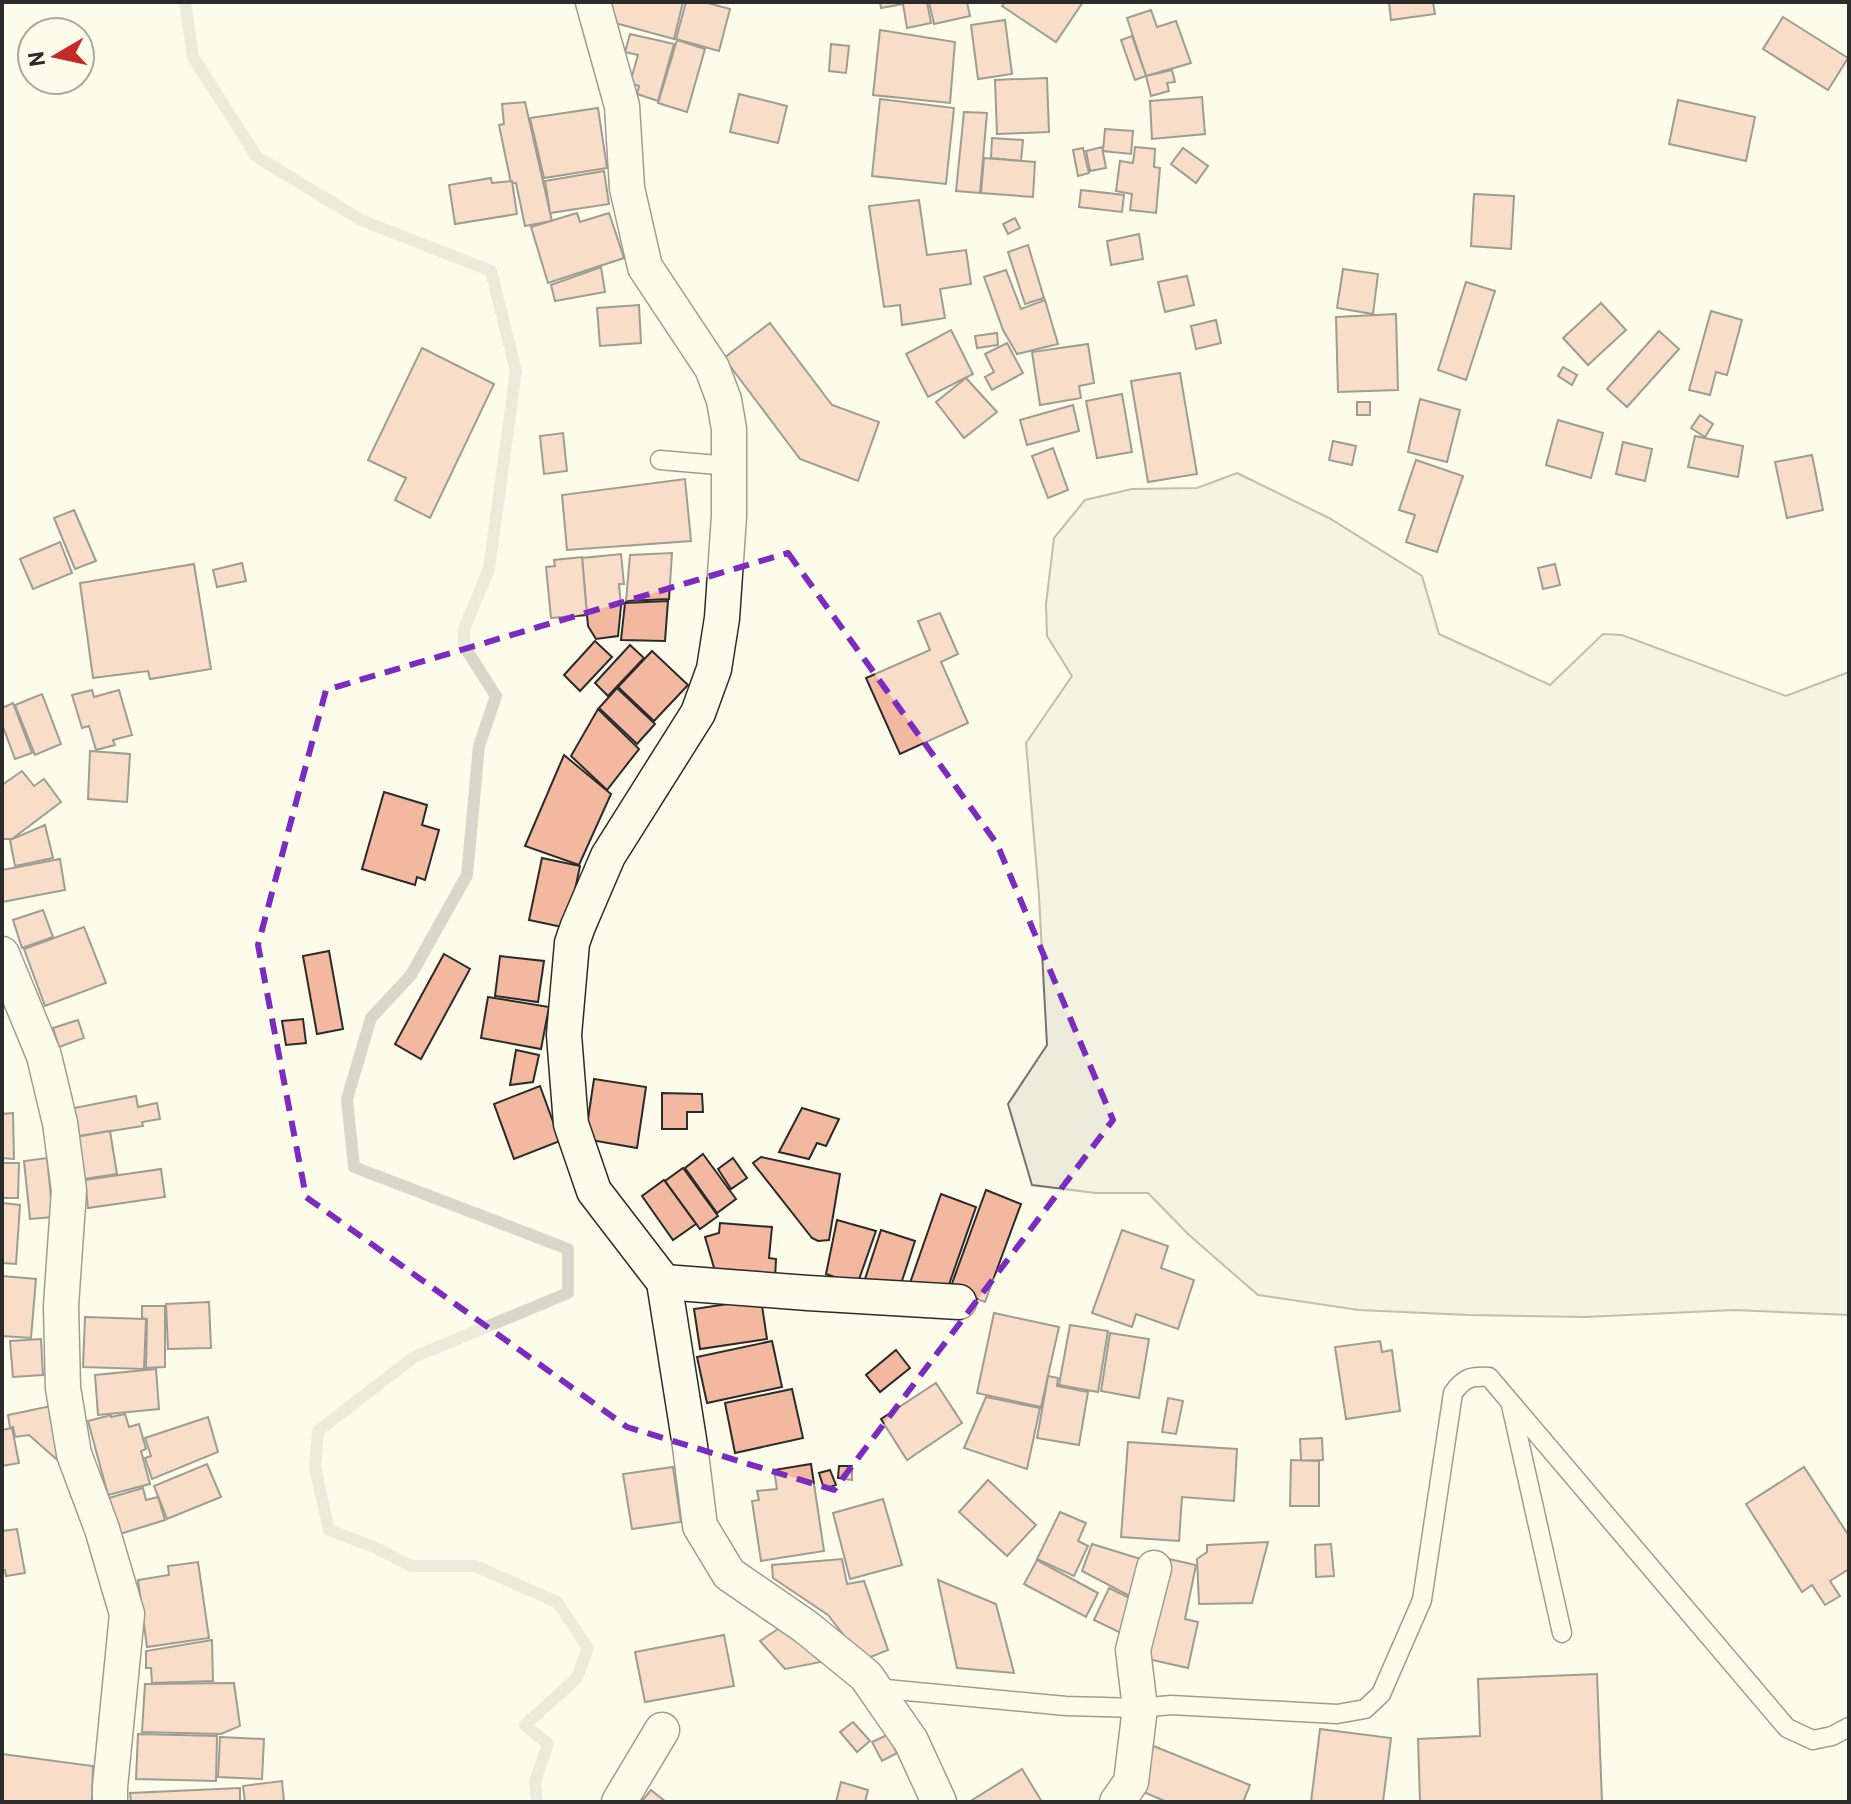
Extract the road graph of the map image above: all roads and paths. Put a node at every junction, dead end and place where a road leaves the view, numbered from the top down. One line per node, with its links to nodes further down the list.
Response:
1 (593, 2): 3 (street)
2 (660, 460): 3 (lane)
3 (729, 466): 5 (street)
4 (2, 954): 14 (street)
5 (664, 1282): 6 (street); 10 (street)
6 (959, 1302)
7 (1511, 1403): 9 (lane); 11 (lane); 12 (lane)
8 (1154, 1568): 11 (street)
9 (1562, 1633)
10 (875, 1688): 11 (lane); 16 (street)
11 (1140, 1708): 17 (street)
12 (1849, 1727)
13 (662, 1730): 15 (street)
14 (110, 1802)
15 (619, 1802)
16 (939, 1802)
17 (1117, 1802)

